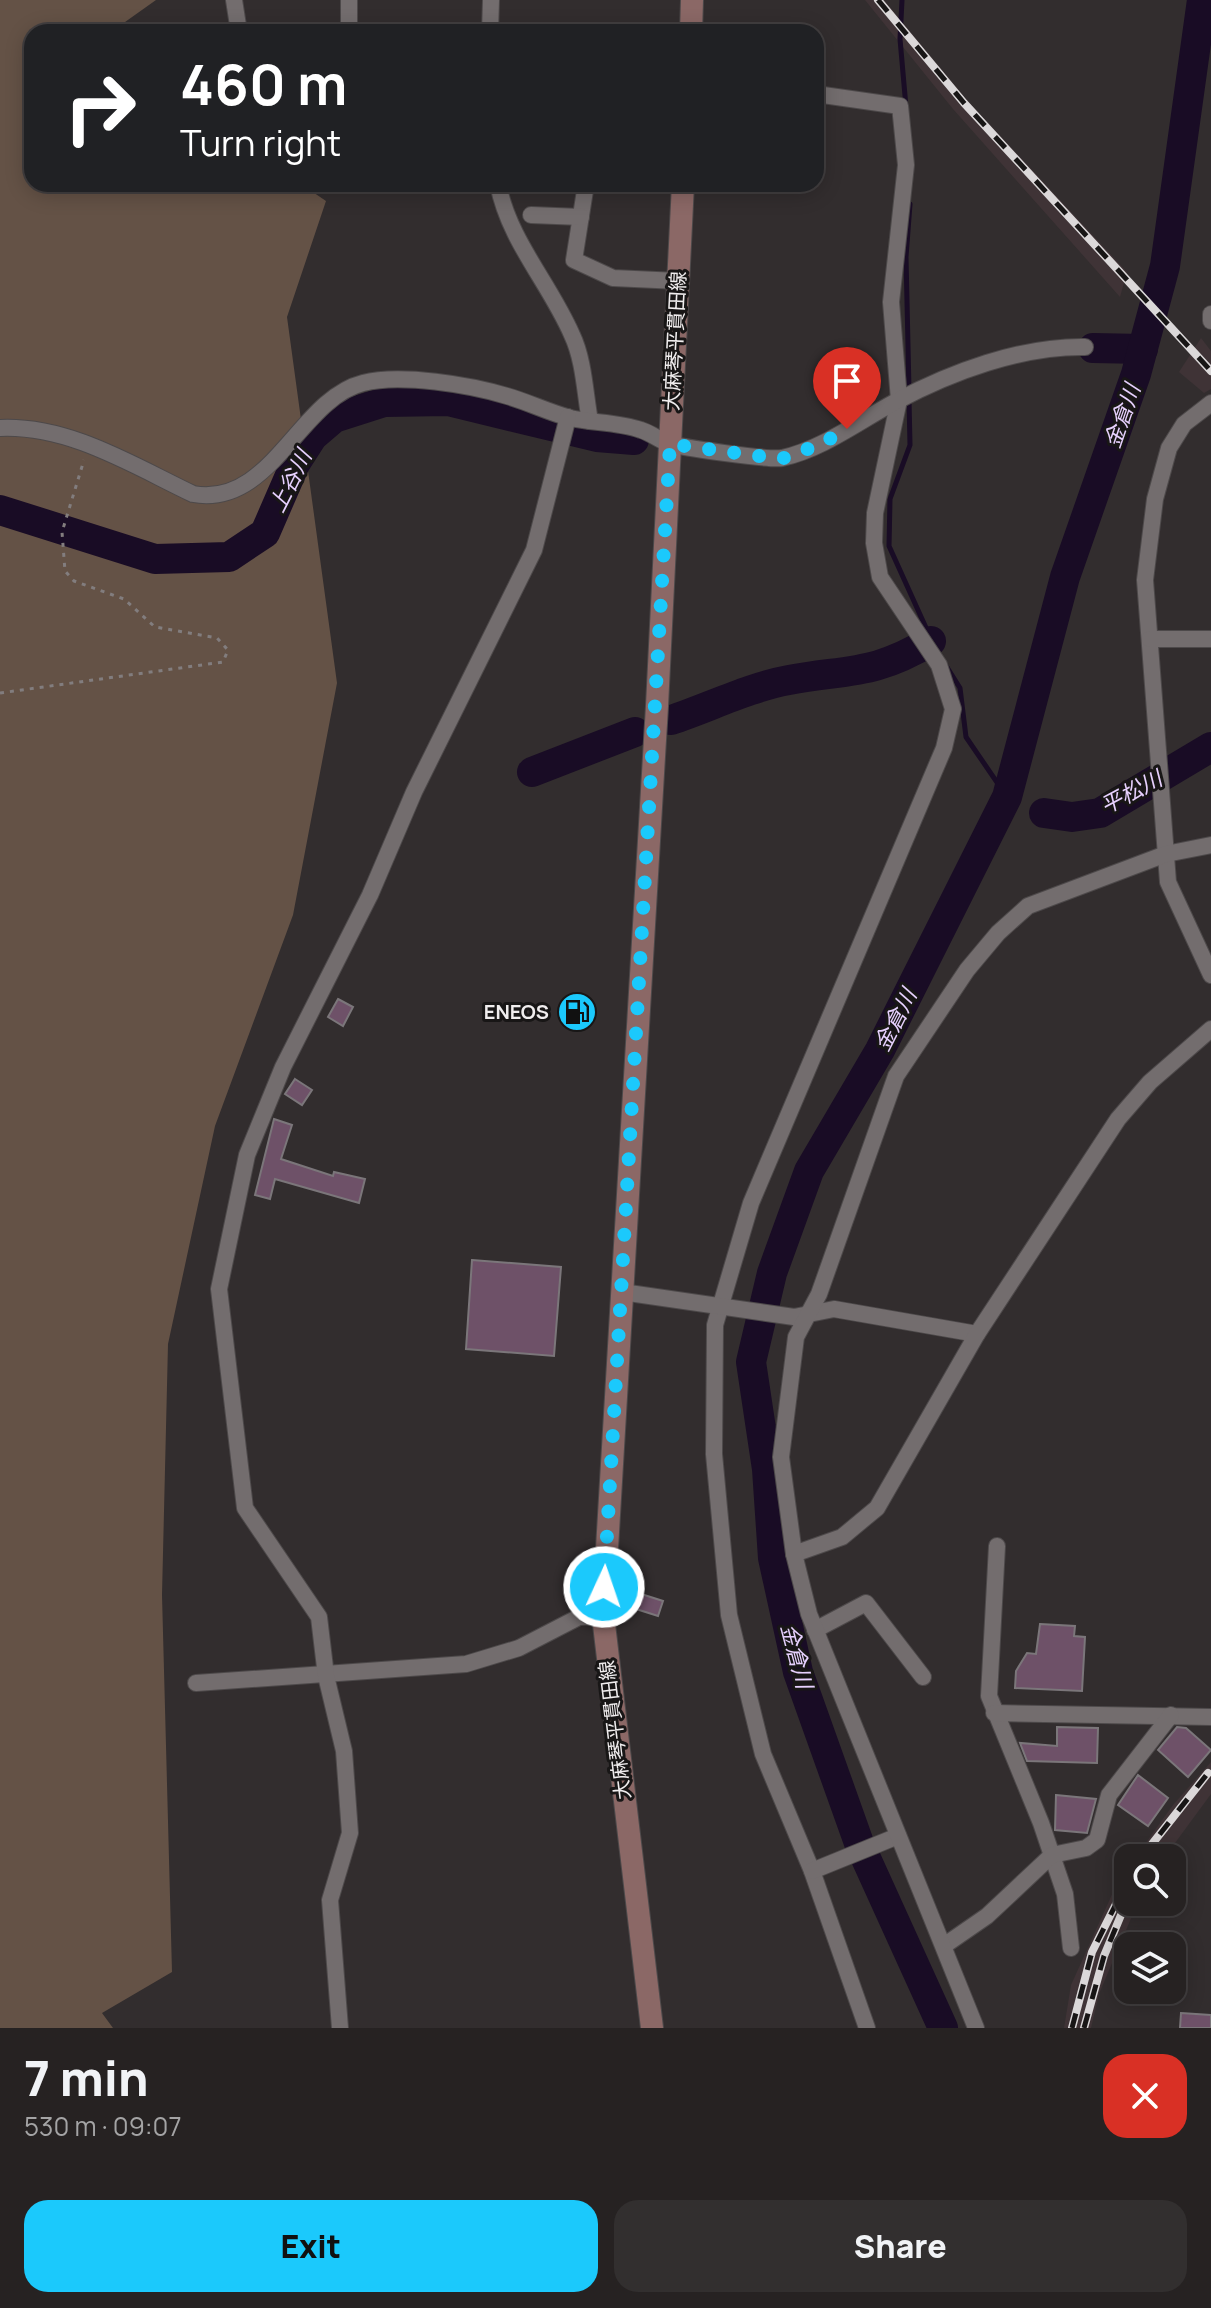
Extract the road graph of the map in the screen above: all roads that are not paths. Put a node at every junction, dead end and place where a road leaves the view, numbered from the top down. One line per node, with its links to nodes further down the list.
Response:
1 (234, 0): 5 (street)
2 (349, 0): 6 (street)
3 (491, 0): 7 (street)
4 (692, 0): 8 (main road)
5 (238, 24)
6 (349, 24)
7 (490, 24)
8 (691, 24)
9 (824, 95): 19 (street)
10 (500, 192): 22 (street)
11 (585, 192): 14 (street)
12 (683, 192): 15 (main road, 大麻琴平貫田線)
13 (531, 215): 14 (street)
14 (581, 217): 15 (street)
15 (678, 281): 24 (main road, 大麻琴平貫田線)
16 (1211, 314): 17 (street)
17 (1211, 321)
18 (1085, 347): 19 (street)
19 (899, 400): 24 (street); 32 (street)
20 (1209, 408): 25 (street)
21 (568, 417): 22 (street); 23 (street); 39 (street)
22 (590, 421): 24 (street)
23 (0, 428)
24 (670, 444): 31 (main road, 大麻琴平貫田線)
25 (1150, 639): 26 (street); 28 (street)
26 (1211, 639)
27 (1211, 845): 28 (street)
28 (1166, 854): 29 (street); 33 (street)
29 (1211, 975)
30 (1211, 1029): 34 (street)
31 (622, 1292): 32 (street); 37 (main road, 大麻琴平貫田線)
32 (725, 1306): 33 (street); 47 (street)
33 (800, 1316): 34 (street); 36 (street)
34 (977, 1334): 36 (street)
35 (997, 1546): 42 (street)
36 (794, 1554): 38 (street)
37 (603, 1616): 39 (street); 51 (main road, 大麻琴平貫田線)
38 (815, 1630): 40 (street); 45 (street)
39 (326, 1676): 41 (street); 50 (street)
40 (923, 1677)
41 (196, 1683)
42 (994, 1713): 43 (street); 46 (street)
43 (1171, 1715): 44 (street); 46 (street)
44 (1211, 1717)
45 (898, 1836): 47 (street); 48 (street)
46 (1052, 1855): 48 (street); 49 (street)
47 (812, 1871): 52 (street)
48 (945, 1945): 53 (street)
49 (1071, 1948)
50 (340, 2028)
51 (652, 2028)
52 (867, 2028)
53 (976, 2028)

